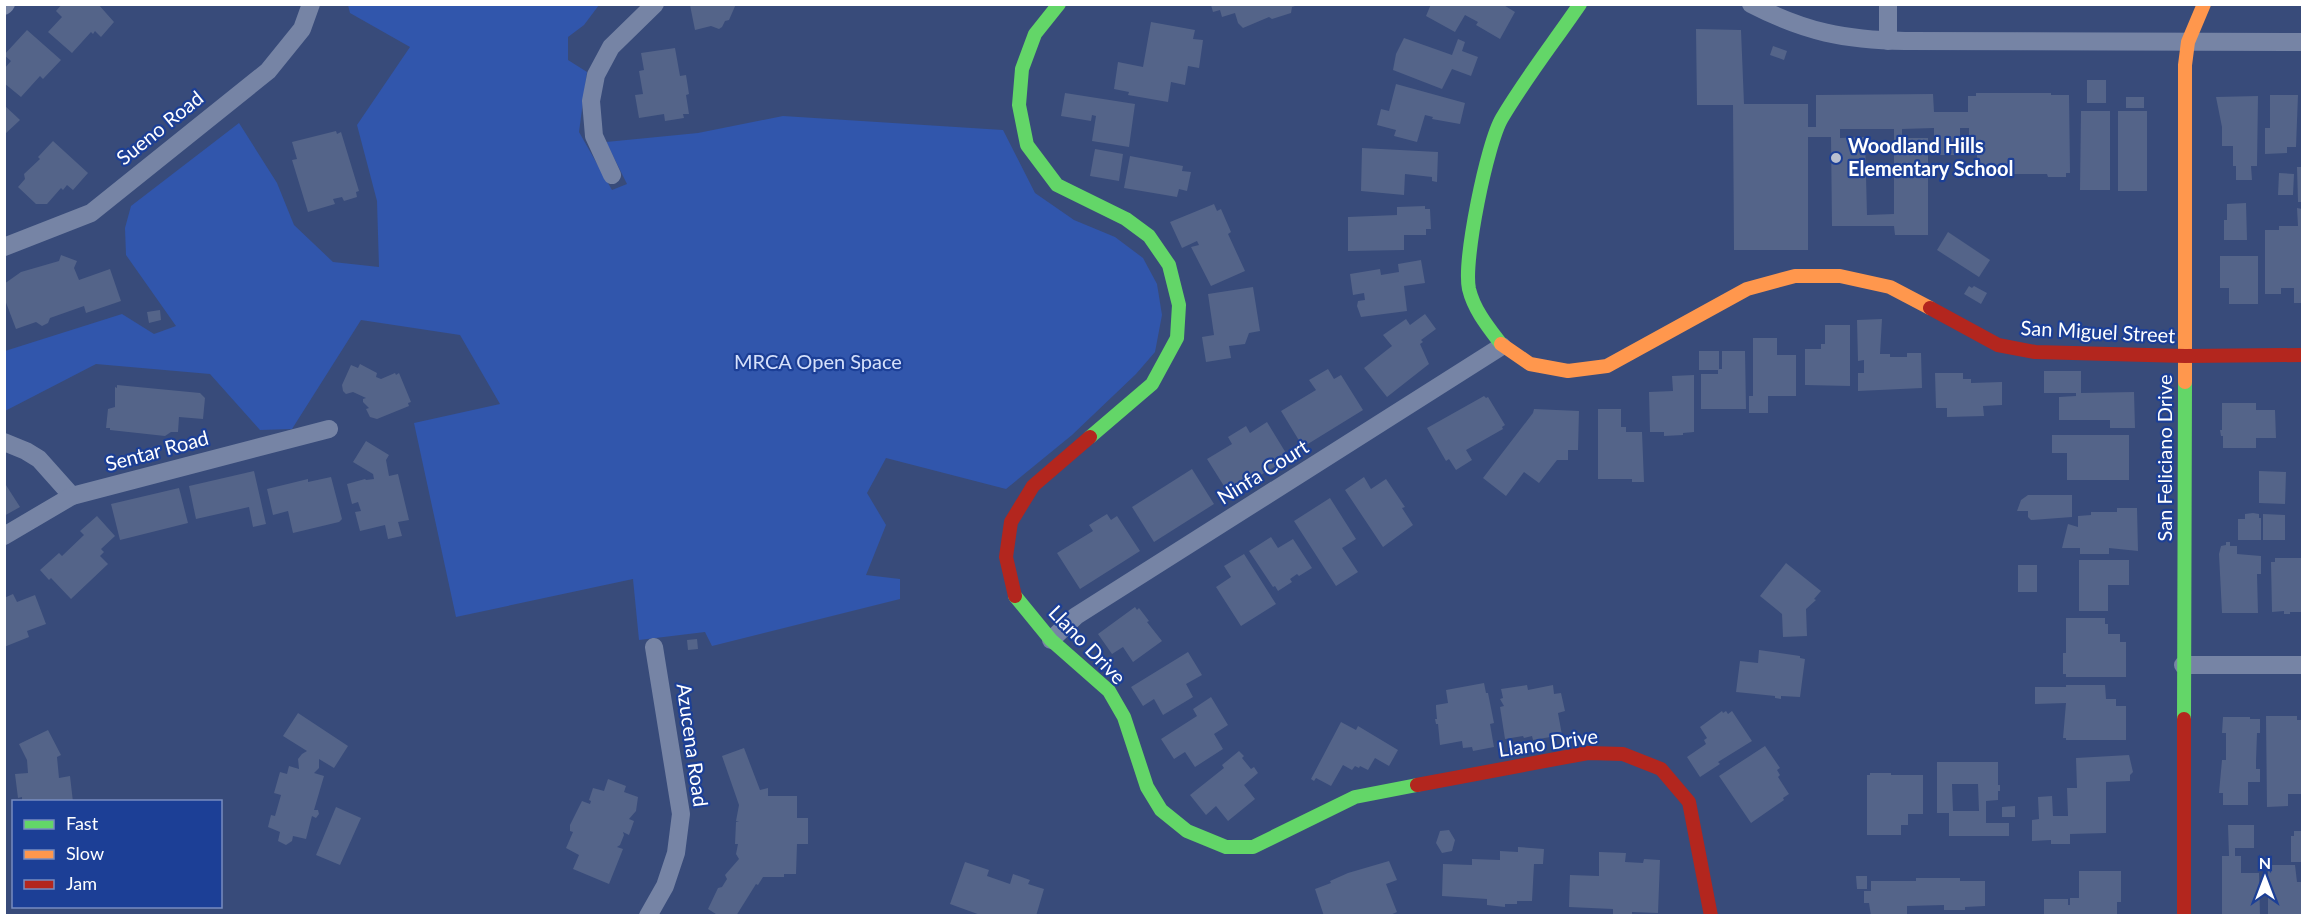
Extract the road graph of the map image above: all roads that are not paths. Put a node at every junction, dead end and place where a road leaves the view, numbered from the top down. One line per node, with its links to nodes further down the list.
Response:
1 (312, 4): 12 (street, Sueno Road)
2 (655, 4): 11 (street)
3 (1059, 4): 20 (street, Llano Drive)
4 (1580, 4): 13 (street)
5 (1751, 4): 8 (street)
6 (1888, 4): 8 (street)
7 (2204, 4): 9 (street, San Feliciano Drive)
8 (1888, 41): 9 (street)
9 (2188, 42): 10 (street); 15 (street, San Feliciano Drive)
10 (2302, 42)
11 (612, 176)
12 (4, 247)
13 (1502, 346): 15 (street, San Miguel Street); 20 (street, Ninfa Court)
14 (2302, 355): 15 (street, San Miguel Street)
15 (2185, 356): 22 (street, San Feliciano Drive)
16 (329, 429): 18 (street, Sentar Road)
17 (4, 442): 18 (street)
18 (72, 496): 19 (street, Sentar Road)
19 (4, 536)
20 (1051, 640): 25 (street, Llano Drive)
21 (654, 646): 24 (street, Azucena Road)
22 (2183, 665): 23 (street); 26 (street, San Feliciano Drive)
23 (2302, 665)
24 (648, 915)
25 (1711, 915)
26 (2184, 915)

